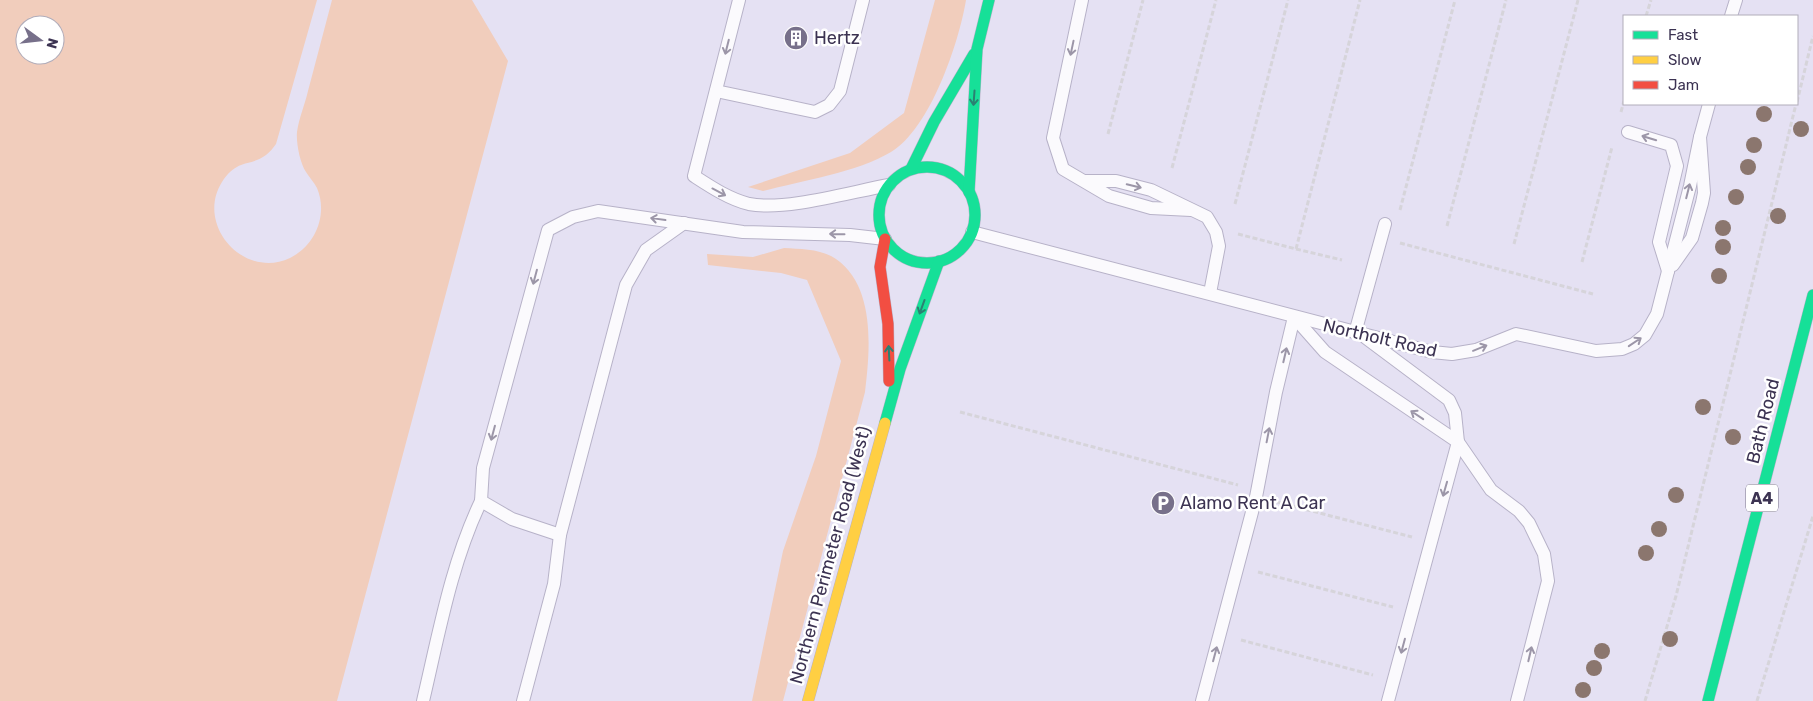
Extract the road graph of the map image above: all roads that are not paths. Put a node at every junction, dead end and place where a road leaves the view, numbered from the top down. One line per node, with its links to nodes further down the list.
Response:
1 (739, 0): 8 (lane, one-way to 8)
2 (863, 0): 8 (lane)
3 (989, 0): 7 (main road)
4 (1082, 0): 20 (lane, one-way to 20)
5 (1736, 0): 6 (lane)
6 (1732, 15)
7 (977, 49): 11 (main road); 13 (main road, one-way to 13)
8 (716, 91): 12 (lane, one-way to 12)
9 (1709, 105): 19 (lane, Northolt Road, one-way to 9)
10 (1628, 132): 19 (lane, one-way to 10)
11 (911, 169): 12 (main road); 13 (main road)
12 (889, 185): 17 (main road)
13 (969, 192): 16 (main road)
14 (684, 223): 17 (lane, one-way to 14); 26 (lane, one-way to 26); 27 (lane)
15 (1385, 224): 23 (lane)
16 (972, 232): 18 (main road); 20 (lane, Northolt Road)
17 (885, 239): 18 (main road); 24 (main road, Northern Perimeter Road (West), one-way to 17)
18 (939, 261): 24 (main road, Northern Perimeter Road (West), one-way to 24)
19 (1668, 271): 23 (lane, Northolt Road, one-way to 19)
20 (1210, 293): 22 (lane, Northolt Road)
21 (1813, 295): 34 (main road, Bath Road / A4)
22 (1294, 317): 23 (lane, Northolt Road); 25 (lane, one-way to 22); 31 (lane, one-way to 22)
23 (1358, 333): 25 (lane)
24 (886, 419): 30 (main road, Northern Perimeter Road (West))
25 (1458, 442): 32 (lane, one-way to 32); 33 (lane, one-way to 25)
26 (481, 501): 27 (lane); 28 (lane)
27 (560, 535): 29 (lane)
28 (423, 701)
29 (523, 701)
30 (808, 701)
31 (1202, 701)
32 (1388, 701)
33 (1517, 701)
34 (1708, 701)

